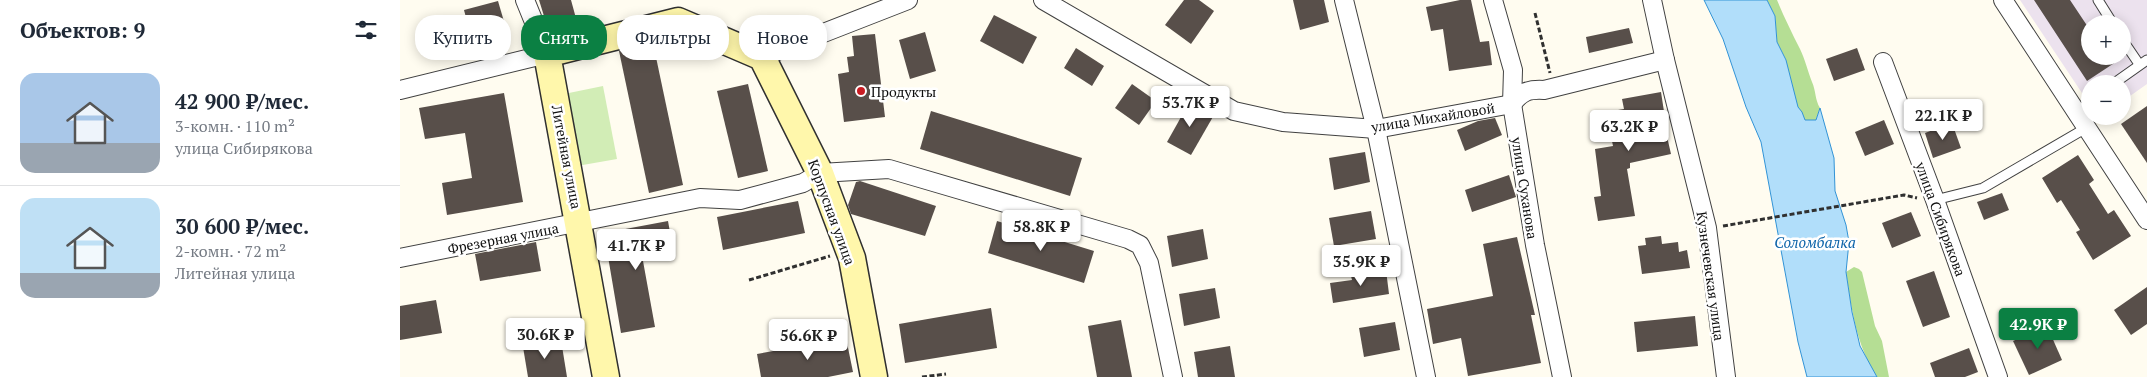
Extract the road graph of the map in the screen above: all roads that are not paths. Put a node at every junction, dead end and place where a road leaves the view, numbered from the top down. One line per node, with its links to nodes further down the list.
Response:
1 (524, 0): 10 (street, Литейная улица)
2 (908, 0): 12 (street)
3 (1043, 0): 28 (street, улица Михайловой)
4 (1344, 0): 28 (street)
5 (1493, 0): 24 (street, улица Суханова)
6 (1652, 0): 19 (street, Кузнечевская улица)
7 (2002, 0): 26 (street)
8 (2098, 0): 11 (lane)
9 (676, 10): 13 (street); 14 (street)
10 (530, 15)
11 (2107, 15)
12 (827, 32)
13 (607, 34)
14 (739, 44)
15 (2131, 49): 21 (lane)
16 (522, 60): 23 (street)
17 (548, 60): 32 (street, Литейная улица)
18 (764, 60): 29 (street, Корпусная улица)
19 (1665, 60): 24 (street, улица Михайловой); 39 (street, Кузнечевская улица)
20 (1883, 62): 30 (street, улица Сибирякова)
21 (2143, 62): 22 (lane)
22 (2126, 75)
23 (400, 90)
24 (1512, 104): 28 (street, улица Михайловой); 38 (street, улица Суханова)
25 (2081, 109): 26 (lane)
26 (2076, 113): 27 (street)
27 (2086, 128): 30 (lane); 31 (street)
28 (1376, 129): 37 (street)
29 (820, 173): 32 (street, Фрезерная улица); 35 (street, Корпусная улица); 36 (street, Фрезерная улица)
30 (1935, 200): 40 (street, улица Сибирякова)
31 (2147, 220)
32 (579, 222): 33 (street, Фрезерная улица); 34 (street, Литейная улица)
33 (400, 258)
34 (606, 377)
35 (874, 377)
36 (1173, 377)
37 (1426, 377)
38 (1562, 377)
39 (1726, 377)
40 (1998, 377)

